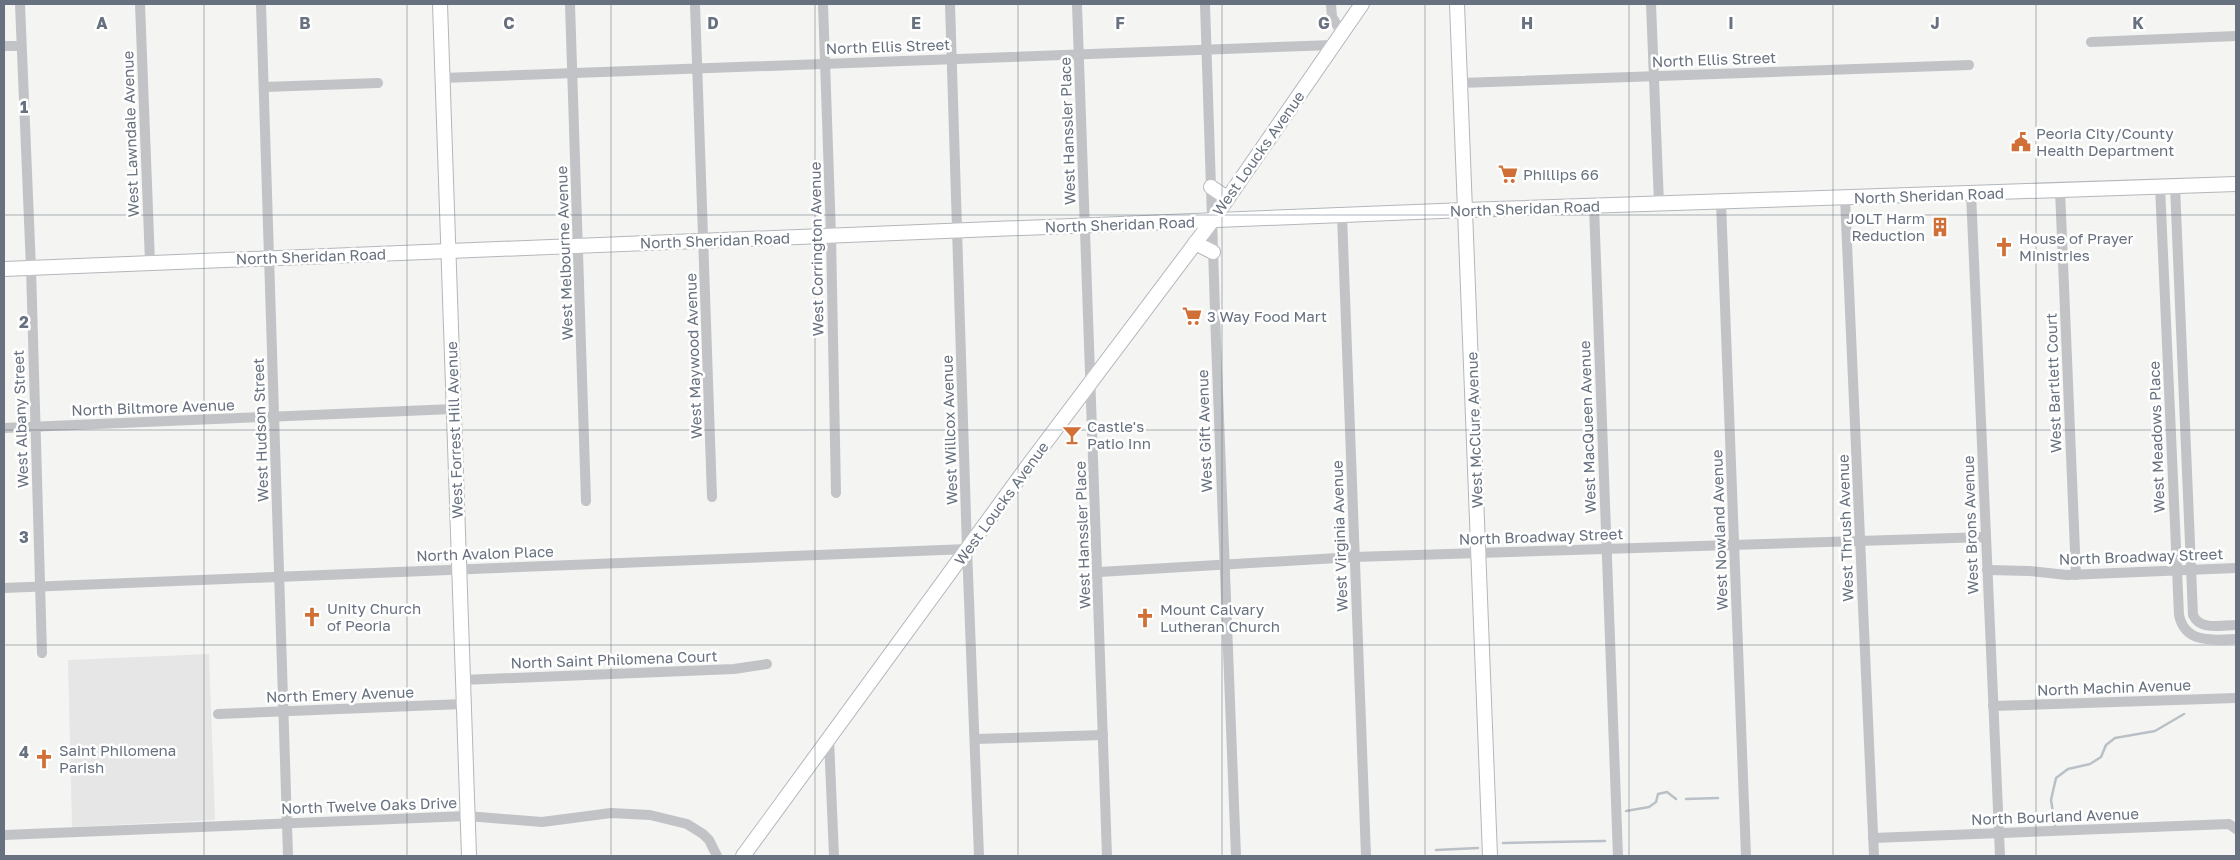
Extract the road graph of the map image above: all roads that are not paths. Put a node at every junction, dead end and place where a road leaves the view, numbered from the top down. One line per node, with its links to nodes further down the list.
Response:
1 (20, 4): 20 (street, West Albany Street)
2 (140, 4): 56 (street, West Lawndale Avenue)
3 (261, 4): 32 (street, West Hudson Street)
4 (440, 4): 29 (main road, West Forrest Hill Avenue)
5 (570, 4): 27 (street, West Melbourne Avenue)
6 (695, 4): 26 (street, West Maywood Avenue)
7 (822, 4): 24 (street, West Corrington Avenue)
8 (950, 4): 23 (street, West Willcox Avenue)
9 (1077, 4): 22 (street, West Hanssler Place)
10 (1205, 4): 21 (street, West Gift Avenue)
11 (1331, 4): 15 (street)
12 (1362, 4): 15 (main road, West Loucks Avenue)
13 (1457, 4): 30 (main road, West McClure Avenue)
14 (1651, 4): 28 (street)
15 (1342, 33): 18 (main road, West Loucks Avenue)
16 (2236, 36): 17 (street)
17 (2090, 42)
18 (1333, 45): 21 (street, North Ellis Street); 39 (main road, West Loucks Avenue)
19 (4, 46): 20 (street)
20 (22, 46): 57 (street, West Albany Street)
21 (1207, 49): 22 (street, North Ellis Street); 36 (street, West Gift Avenue)
22 (1080, 54): 23 (street, North Ellis Street); 47 (street, West Hanssler Place)
23 (952, 58): 24 (street, North Ellis Street); 48 (street, West Willcox Avenue)
24 (825, 63): 26 (street, North Ellis Street); 49 (street, West Corrington Avenue)
25 (1969, 65): 28 (street, North Ellis Street)
26 (698, 68): 27 (street, North Ellis Street); 50 (street, West Maywood Avenue)
27 (572, 73): 29 (street, North Ellis Street); 52 (street, West Melbourne Avenue)
28 (1654, 76): 30 (street, North Ellis Street); 42 (street)
29 (443, 78): 53 (main road, West Forrest Hill Avenue)
30 (1460, 82): 44 (main road, West McClure Avenue)
31 (378, 83): 32 (street)
32 (264, 87): 55 (street, West Hudson Street)
33 (2236, 184): 35 (main road, North Sheridan Road)
34 (2160, 186): 35 (main road, North Sheridan Road); 37 (main road, North Sheridan Road); 79 (street, West Meadows Place)
35 (2175, 186): 78 (street, West Meadows Place)
36 (1211, 187): 39 (main road); 46 (street, West Gift Avenue)
37 (2060, 190): 38 (main road, North Sheridan Road); 81 (street, West Bartlett Court)
38 (1971, 193): 40 (main road, North Sheridan Road); 67 (street, West Brons Avenue)
39 (1227, 198): 46 (main road, West Loucks Avenue)
40 (1845, 198): 41 (main road, North Sheridan Road); 68 (street, West Thrush Avenue)
41 (1721, 202): 42 (main road, North Sheridan Road); 69 (street, West Nowland Avenue)
42 (1659, 204): 43 (main road, North Sheridan Road)
43 (1594, 206): 44 (main road, North Sheridan Road); 70 (street, West MacQueen Avenue)
44 (1465, 210): 45 (main road, North Sheridan Road); 72 (main road, West McClure Avenue)
45 (1342, 216): 46 (main road, North Sheridan Road); 73 (street, West Virginia Avenue)
46 (1212, 220): 47 (main road, North Sheridan Road); 51 (main road, West Loucks Avenue); 54 (street, West Gift Avenue)
47 (1086, 225): 48 (main road, North Sheridan Road); 59 (street, West Hanssler Place)
48 (958, 230): 49 (main road, North Sheridan Road); 71 (street, West Willcox Avenue)
49 (831, 235): 50 (main road, North Sheridan Road); 64 (street, West Corrington Avenue)
50 (704, 241): 52 (main road, North Sheridan Road); 65 (street, West Maywood Avenue)
51 (1195, 243): 54 (main road); 59 (main road, West Loucks Avenue)
52 (579, 245): 53 (main road, North Sheridan Road); 66 (street, West Melbourne Avenue)
53 (449, 251): 55 (main road, North Sheridan Road); 60 (main road, West Forrest Hill Avenue)
54 (1213, 252): 74 (street, West Gift Avenue)
55 (270, 258): 56 (main road, North Sheridan Road); 61 (street, West Hudson Street)
56 (150, 262): 57 (main road, North Sheridan Road)
57 (31, 268): 58 (main road, North Sheridan Road); 62 (street, West Albany Street)
58 (4, 269)
59 (1090, 383): 71 (main road, West Loucks Avenue); 80 (street, West Hanssler Place)
60 (453, 409): 61 (street, North Biltmore Avenue); 76 (main road, West Forrest Hill Avenue)
61 (275, 417): 62 (street, North Biltmore Avenue); 82 (street, West Hudson Street)
62 (36, 427): 63 (street, North Biltmore Avenue); 83 (street, West Albany Street)
63 (4, 428)
64 (836, 493)
65 (712, 497)
66 (586, 502)
67 (1986, 537): 68 (street, North Broadway Street); 77 (street, West Brons Avenue)
68 (1861, 539): 69 (street, North Broadway Street); 106 (street, West Thrush Avenue)
69 (1734, 544): 70 (street, North Broadway Street); 118 (street, West Nowland Avenue)
70 (1607, 548): 72 (street, North Broadway Street); 117 (street, West MacQueen Avenue)
71 (967, 549): 76 (street, North Avalon Place); 99 (main road, West Loucks Avenue); 100 (street, West Willcox Avenue)
72 (1478, 554): 73 (street, North Broadway Street); 116 (main road, West McClure Avenue)
73 (1354, 557): 74 (street, North Broadway Street); 115 (street, West Virginia Avenue)
74 (1224, 565): 80 (street, North Broadway Street); 114 (street, West Gift Avenue)
75 (2236, 568): 78 (street, North Broadway Street)
76 (459, 570): 82 (street, North Avalon Place); 92 (main road, West Forrest Hill Avenue)
77 (1987, 570): 81 (street, North Broadway Street); 95 (street, West Brons Avenue)
78 (2191, 570): 79 (street, North Broadway Street); 85 (street, West Meadows Place)
79 (2177, 571): 81 (street, North Broadway Street); 86 (street, West Meadows Place)
80 (1099, 572): 98 (street, West Hanssler Place)
81 (2076, 575)
82 (280, 576): 83 (street, North Avalon Place); 96 (street, West Hudson Street)
83 (40, 586): 84 (street, North Avalon Place); 90 (street, West Albany Street)
84 (4, 588)
85 (2197, 620): 86 (street); 87 (street); 88 (street, West Meadows Place)
86 (2180, 622): 88 (street)
87 (2236, 625)
88 (2199, 638): 89 (street)
89 (2236, 639)
90 (42, 654)
91 (767, 664): 92 (street, North Saint Philomena Court)
92 (462, 680): 94 (main road, West Forrest Hill Avenue)
93 (2236, 698): 95 (street, North Machin Avenue)
94 (463, 704): 96 (street, North Emery Avenue); 101 (main road, West Forrest Hill Avenue)
95 (1993, 706): 104 (street, West Brons Avenue)
96 (284, 710): 97 (street, North Emery Avenue); 102 (street, West Hudson Street)
97 (218, 714)
98 (1103, 735): 100 (street); 113 (street, West Hanssler Place)
99 (830, 738): 110 (main road, West Loucks Avenue); 111 (street)
100 (975, 739): 112 (street, West Willcox Avenue)
101 (467, 816): 102 (street, North Twelve Oaks Drive); 108 (main road, West Forrest Hill Avenue); 109 (street, North Twelve Oaks Drive)
102 (287, 824): 105 (street, North Twelve Oaks Drive); 107 (street, West Hudson Street)
103 (2236, 829): 104 (street, North Bourland Avenue)
104 (2000, 834): 106 (street, North Bourland Avenue); 120 (street, West Brons Avenue)
105 (4, 835)
106 (1873, 838): 119 (street, West Thrush Avenue)
107 (288, 856)
108 (468, 856)
109 (717, 856)
110 (743, 856)
111 (834, 856)
112 (979, 856)
113 (1107, 856)
114 (1236, 856)
115 (1366, 856)
116 (1490, 856)
117 (1618, 856)
118 (1746, 856)
119 (1874, 856)
120 (2000, 856)

